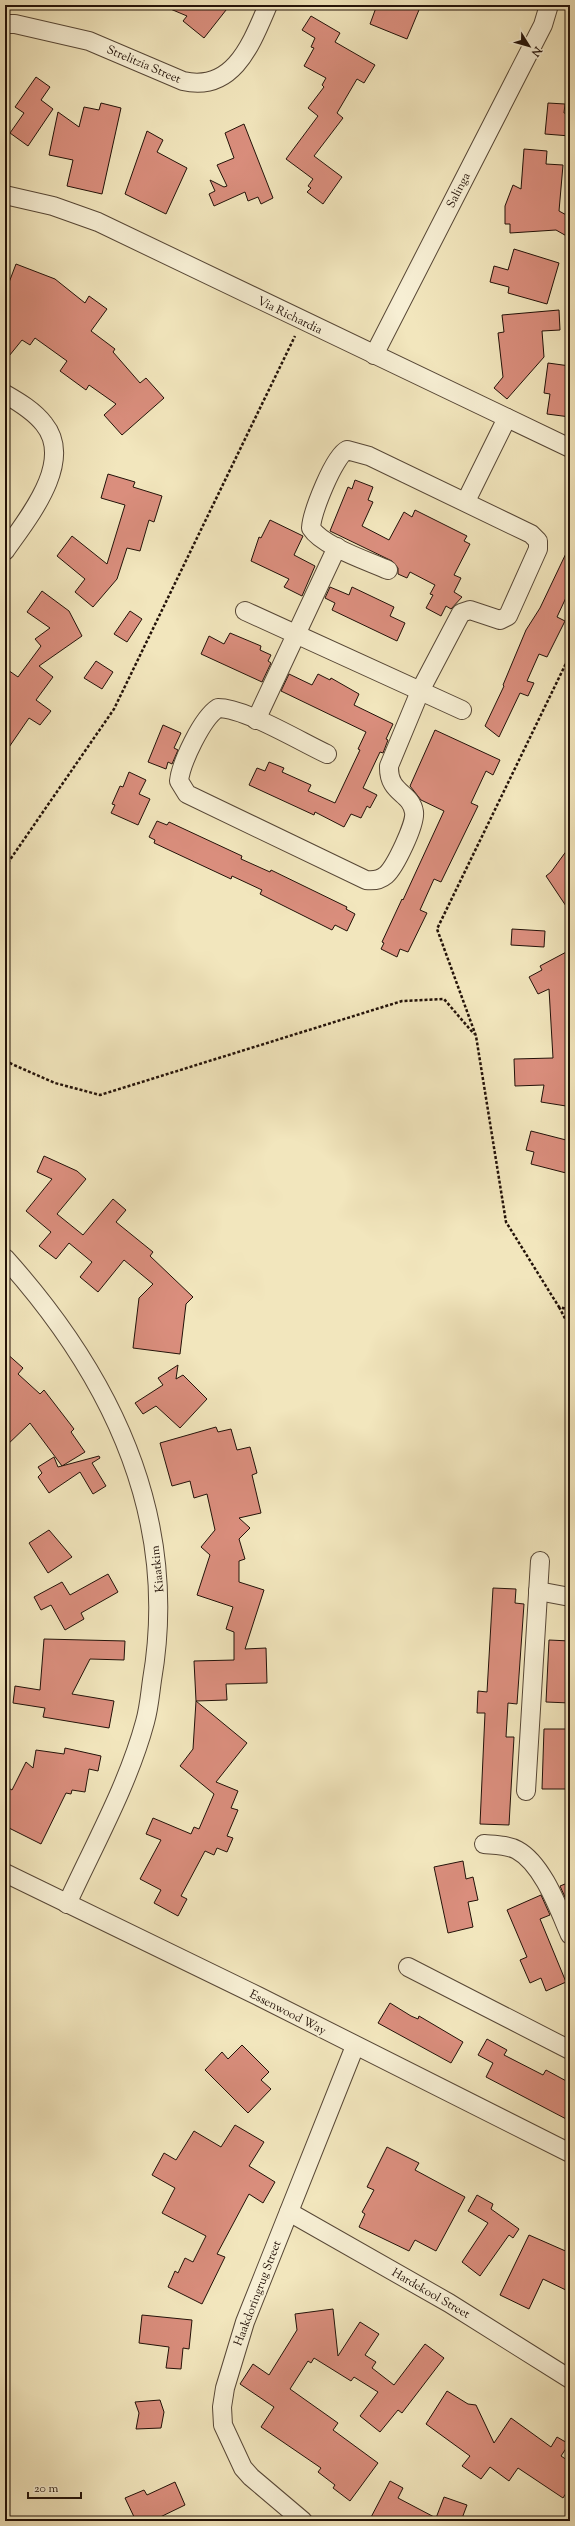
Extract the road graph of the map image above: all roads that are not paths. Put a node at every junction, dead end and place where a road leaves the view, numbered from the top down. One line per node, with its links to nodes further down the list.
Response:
1 (268, 5): 4 (street, Strelitzia Street)
2 (549, 5): 5 (street, Salinga)
3 (560, 5): 5 (street, Salinga)
4 (5, 24)
5 (543, 26): 7 (street, Salinga)
6 (5, 195): 7 (street, Via Richardia)
7 (374, 355): 9 (street, Via Richardia)
8 (5, 394): 13 (street)
9 (506, 418): 10 (street, Via Richardia); 11 (street)
10 (570, 448)
11 (466, 501): 12 (street); 17 (street)
12 (337, 547): 14 (street); 16 (street)
13 (5, 550)
14 (388, 570)
15 (245, 611): 16 (street)
16 (296, 632): 17 (street); 19 (street)
17 (421, 690): 18 (street); 19 (street)
18 (462, 710)
19 (256, 720): 20 (street)
20 (327, 754)
21 (5, 1258): 28 (street, Kiaatkim)
22 (540, 1561): 23 (street)
23 (538, 1590): 24 (street); 25 (street)
24 (570, 1597)
25 (526, 1791)
26 (484, 1844): 29 (street)
27 (5, 1873): 28 (street, Essenwood Way)
28 (67, 1904): 31 (street, Essenwood Way)
29 (570, 1936)
30 (408, 1967): 32 (street)
31 (355, 2046): 33 (street, Essenwood Way); 34 (street, Haakdoringrug Street)
32 (570, 2050)
33 (570, 2153)
34 (289, 2212): 35 (street, Hardekool Street); 36 (street, Haakdoringrug Street)
35 (570, 2379)
36 (303, 2521)

